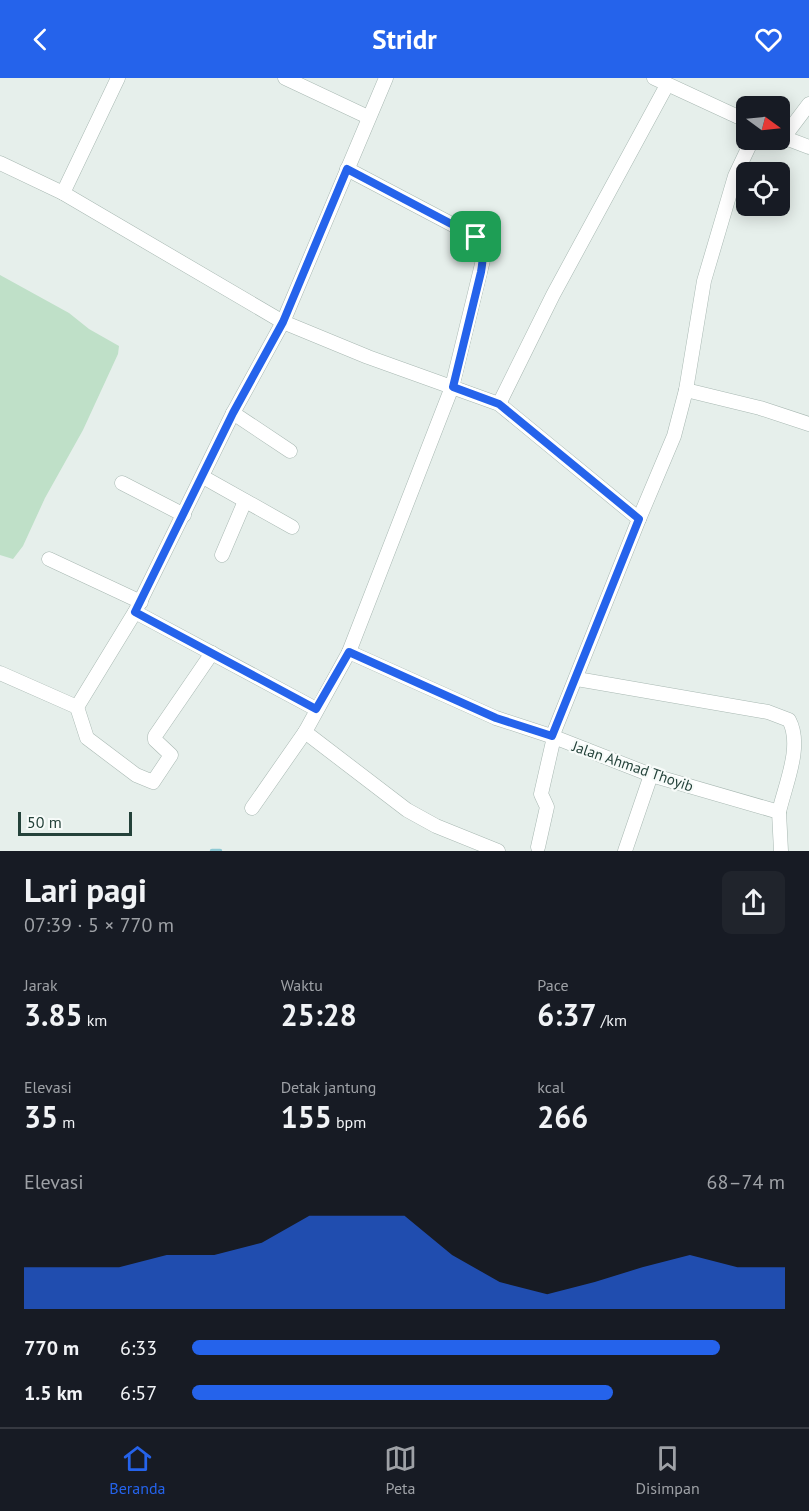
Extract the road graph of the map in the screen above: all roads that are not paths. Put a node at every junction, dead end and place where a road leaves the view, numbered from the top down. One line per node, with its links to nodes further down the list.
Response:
1 (118, 78): 15 (street)
2 (285, 78): 8 (street)
3 (386, 78): 8 (street)
4 (654, 78): 5 (street)
5 (667, 85): 7 (street); 19 (street)
6 (809, 104): 9 (street)
7 (736, 116)
8 (368, 117): 14 (street)
9 (790, 127)
10 (790, 139): 11 (street)
11 (809, 147)
12 (747, 150): 18 (street)
13 (0, 163): 15 (street)
14 (347, 169): 16 (street); 17 (street)
15 (63, 193): 16 (street)
16 (283, 322): 17 (street); 20 (street)
17 (453, 387): 19 (street); 32 (street)
18 (686, 390): 21 (street); 27 (street)
19 (499, 404): 27 (street)
20 (233, 413): 22 (street); 23 (street)
21 (809, 424)
22 (290, 451)
23 (203, 477): 25 (street); 26 (street)
24 (122, 483): 26 (street)
25 (245, 501): 28 (street); 29 (street)
26 (184, 515): 31 (street)
27 (639, 519): 35 (street)
28 (292, 527)
29 (222, 555)
30 (49, 559): 31 (street)
31 (138, 607): 33 (street); 36 (street)
32 (349, 652): 37 (street); 39 (street, Jalan Ahmad Thoyib)
33 (212, 653): 36 (street); 37 (street)
34 (0, 673): 36 (street)
35 (577, 679): 39 (street); 42 (street)
36 (77, 707)
37 (316, 709): 38 (street)
38 (305, 732): 41 (street); 44 (street)
39 (553, 737): 40 (street, Jalan Ahmad Thoyib); 43 (street)
40 (651, 775): 42 (street, Jalan Ahmad Thoyib); 45 (street)
41 (252, 808)
42 (779, 812): 46 (street)
43 (541, 849)
44 (498, 851)
45 (625, 851)
46 (781, 851)

